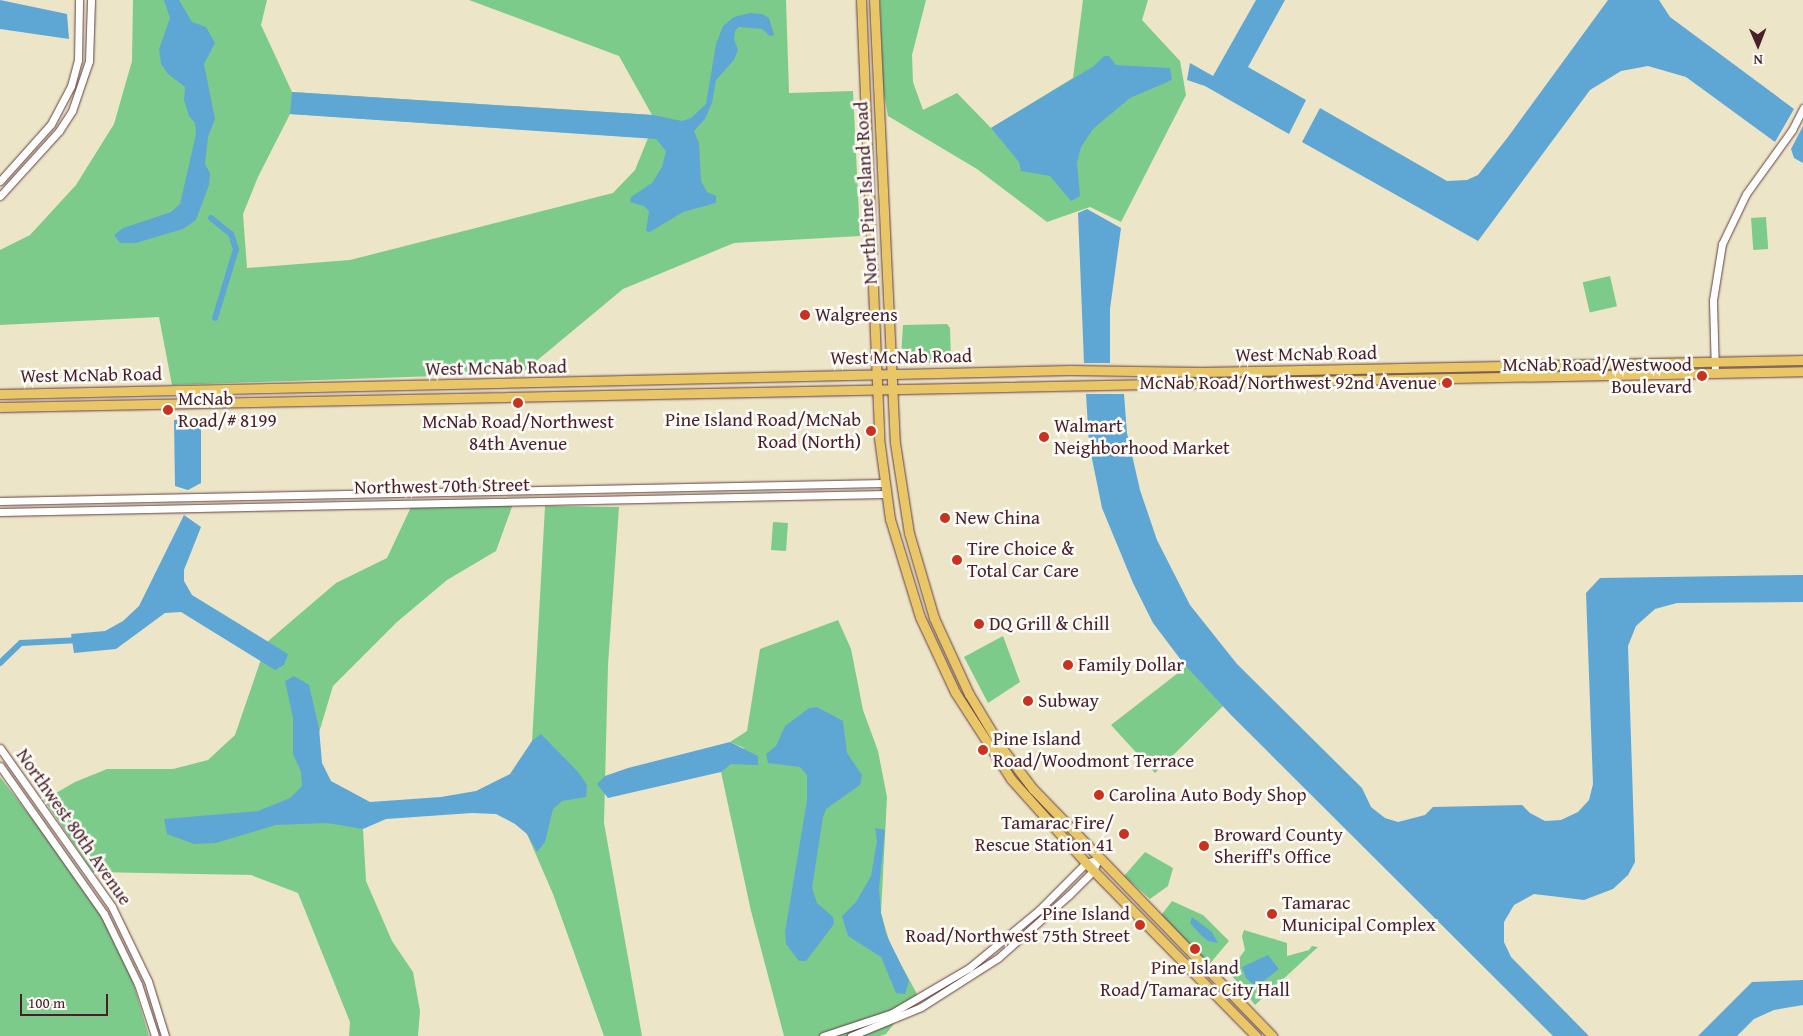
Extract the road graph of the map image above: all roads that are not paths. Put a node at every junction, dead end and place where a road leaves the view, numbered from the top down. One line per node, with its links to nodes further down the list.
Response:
1 (80, 0): 6 (street)
2 (91, 0): 7 (street)
3 (861, 0): 13 (main road, North Pine Island Road)
4 (874, 0): 11 (main road, North Pine Island Road)
5 (1803, 108): 9 (street)
6 (0, 181)
7 (0, 196)
8 (1803, 360): 9 (main road, West McNab Road)
9 (1714, 363): 11 (main road, West McNab Road); 12 (street)
10 (1803, 371): 12 (main road, West McNab Road)
11 (891, 373): 13 (main road, West McNab Road); 15 (main road, North Pine Island Road)
12 (1715, 373): 15 (main road, West McNab Road)
13 (875, 374): 14 (main road, North Pine Island Road); 16 (main road, West McNab Road)
14 (876, 390): 15 (main road, West McNab Road); 17 (main road, West McNab Road); 18 (main road, North Pine Island Road)
15 (892, 390): 30 (main road, North Pine Island Road)
16 (0, 394)
17 (0, 407)
18 (883, 483): 19 (street, Northwest 70th Street); 22 (main road, North Pine Island Road)
19 (834, 485): 20 (street, Northwest 70th Street); 23 (street)
20 (796, 486): 21 (street, Northwest 70th Street); 24 (street)
21 (635, 489): 25 (street); 26 (street, Northwest 70th Street)
22 (885, 494): 23 (street, Northwest 70th Street); 31 (main road, North Pine Island Road)
23 (835, 495): 24 (street, Northwest 70th Street)
24 (796, 496): 25 (street, Northwest 70th Street)
25 (635, 499): 27 (street, Northwest 70th Street)
26 (0, 502)
27 (0, 512)
28 (0, 748): 34 (street, Northwest 80th Avenue)
29 (0, 766): 33 (street, Northwest 80th Avenue)
30 (1098, 859): 31 (street); 32 (street); 38 (main road, North Pine Island Road)
31 (1086, 863): 32 (main road, North Pine Island Road); 35 (street)
32 (1093, 871): 36 (street); 37 (main road, North Pine Island Road)
33 (155, 1036)
34 (166, 1036)
35 (823, 1036)
36 (851, 1036)
37 (1256, 1036)
38 (1272, 1036)

